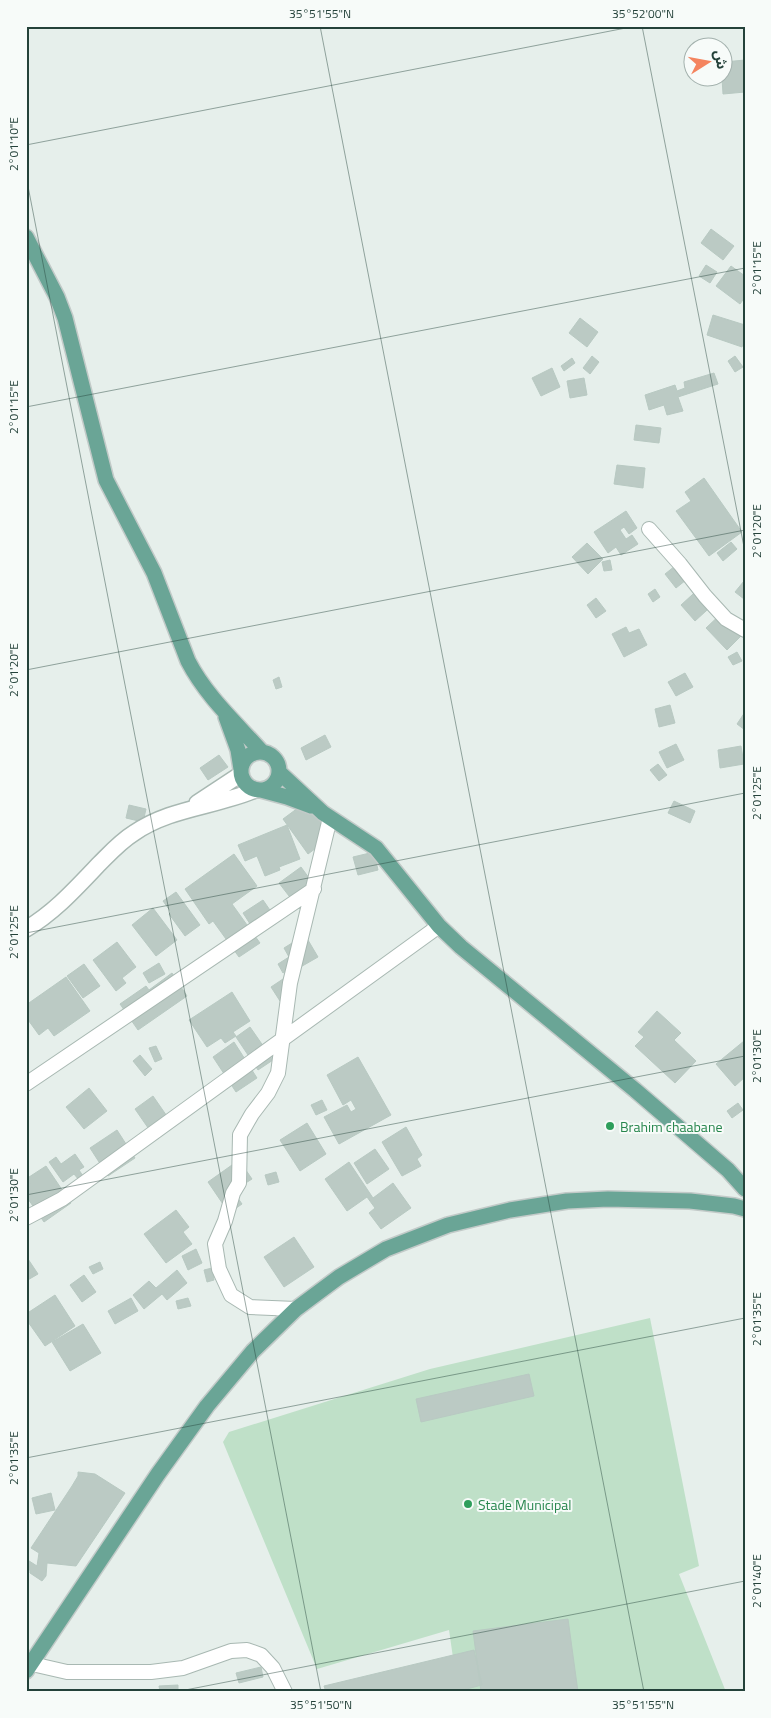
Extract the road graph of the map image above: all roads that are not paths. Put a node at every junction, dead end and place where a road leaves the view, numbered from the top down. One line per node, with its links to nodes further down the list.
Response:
1 (26, 237): 4 (main road)
2 (649, 529): 3 (street)
3 (745, 630)
4 (223, 708): 5 (main road); 6 (main road)
5 (262, 752): 6 (main road); 7 (main road)
6 (241, 771): 8 (main road); 10 (street)
7 (280, 773): 8 (main road); 9 (main road)
8 (258, 790): 9 (main road); 10 (street)
9 (317, 808): 11 (main road)
10 (188, 809): 14 (street)
11 (330, 818): 12 (street); 13 (main road)
12 (314, 889): 15 (street); 16 (street)
13 (439, 926): 15 (street); 17 (main road)
14 (26, 929)
15 (281, 1040): 19 (street); 20 (street)
16 (26, 1084)
17 (745, 1189)
18 (745, 1209): 20 (main road)
19 (26, 1218)
20 (296, 1310): 21 (main road)
21 (29, 1668): 22 (street)
22 (285, 1692)

